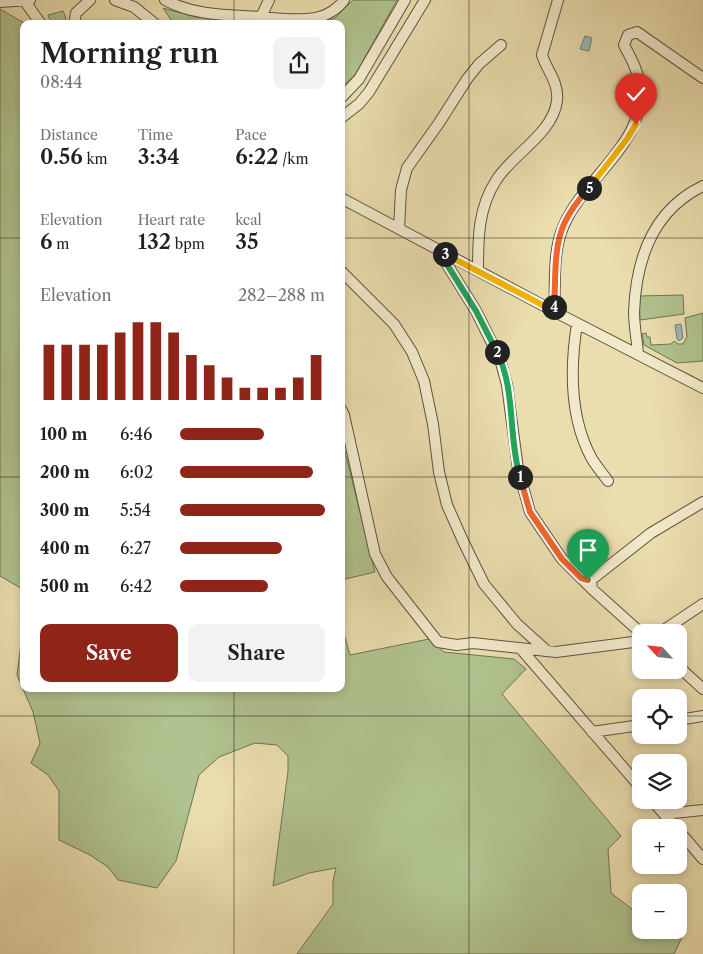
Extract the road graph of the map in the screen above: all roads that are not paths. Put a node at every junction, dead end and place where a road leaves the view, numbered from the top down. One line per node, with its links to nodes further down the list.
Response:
1 (24, 0): 2 (street); 11 (street); 13 (street)
2 (30, 0)
3 (90, 0): 14 (street)
4 (116, 0): 15 (street)
5 (165, 0): 12 (street)
6 (269, 0): 12 (street)
7 (344, 0): 12 (street)
8 (404, 0): 18 (street)
9 (425, 0): 19 (street)
10 (558, 0): 24 (street)
11 (0, 2)
12 (261, 17)
13 (38, 20)
14 (75, 20)
15 (149, 20)
16 (501, 44): 22 (street)
17 (703, 78): 26 (street)
18 (345, 94)
19 (345, 115)
20 (703, 186): 28 (street)
21 (345, 200): 22 (street)
22 (399, 229): 23 (street)
23 (438, 250): 24 (street); 33 (street)
24 (478, 271): 26 (street)
25 (345, 275): 39 (street)
26 (554, 311): 27 (street)
27 (577, 324): 28 (street); 31 (street)
28 (638, 354): 29 (street)
29 (703, 388)
30 (345, 419): 38 (street)
31 (608, 481)
32 (703, 502): 33 (street)
33 (588, 582): 35 (street)
34 (703, 604): 36 (street)
35 (632, 624)
36 (673, 624)
37 (632, 642): 39 (street)
38 (521, 649): 39 (street); 45 (street)
39 (547, 651)
40 (688, 675): 41 (street)
41 (703, 689)
42 (703, 716): 43 (street)
43 (687, 719)
44 (632, 726): 45 (street)
45 (592, 732): 46 (street)
46 (632, 778)
47 (660, 809): 49 (street)
48 (703, 810): 49 (street)
49 (664, 814): 50 (street)
50 (668, 819)
51 (687, 840): 52 (street)
52 (703, 859)

